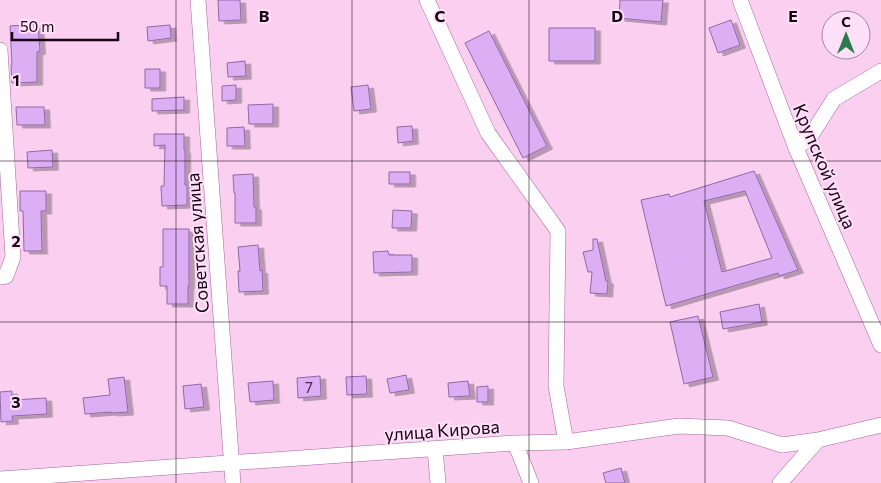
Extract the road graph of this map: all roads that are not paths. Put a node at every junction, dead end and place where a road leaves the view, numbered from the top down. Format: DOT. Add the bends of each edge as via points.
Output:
graph roads {
  1 [pos="198,0"];
  2 [pos="427,0"];
  3 [pos="740,0"];
  4 [pos="0,50"];
  5 [pos="881,71"];
  6 [pos="796,148"];
  7 [pos="0,277"];
  8 [pos="881,345"];
  9 [pos="881,425"];
  10 [pos="818,440"];
  11 [pos="566,442"];
  12 [pos="516,443"];
  13 [pos="435,449"];
  14 [pos="232,463"];
  15 [pos="0,479"];
  16 [pos="234,483"];
  17 [pos="438,483"];
  18 [pos="531,483"];
  19 [pos="780,483"];
  1 -- 14 [label="street, Советская улица"];
  2 -- 11 [label="street" via="488,133 558,231 556,386"];
  3 -- 6 [label="street, Крупской улица"];
  4 -- 7 [label="street" via="13,258 6,276"];
  5 -- 6 [label="street" via="834,99 810,137"];
  6 -- 8 [label="street, Крупской улица"];
  9 -- 10 [label="street, улица Кирова"];
  10 -- 11 [label="street, улица Кирова" via="782,445 728,428 679,426"];
  10 -- 19 [label="street"];
  11 -- 12 [label="street, улица Кирова"];
  12 -- 13 [label="street, улица Кирова"];
  12 -- 18 [label="street"];
  13 -- 14 [label="street, улица Кирова"];
  13 -- 17 [label="street"];
  14 -- 15 [label="street, улица Кирова"];
  14 -- 16 [label="street, Советская улица"];
}
